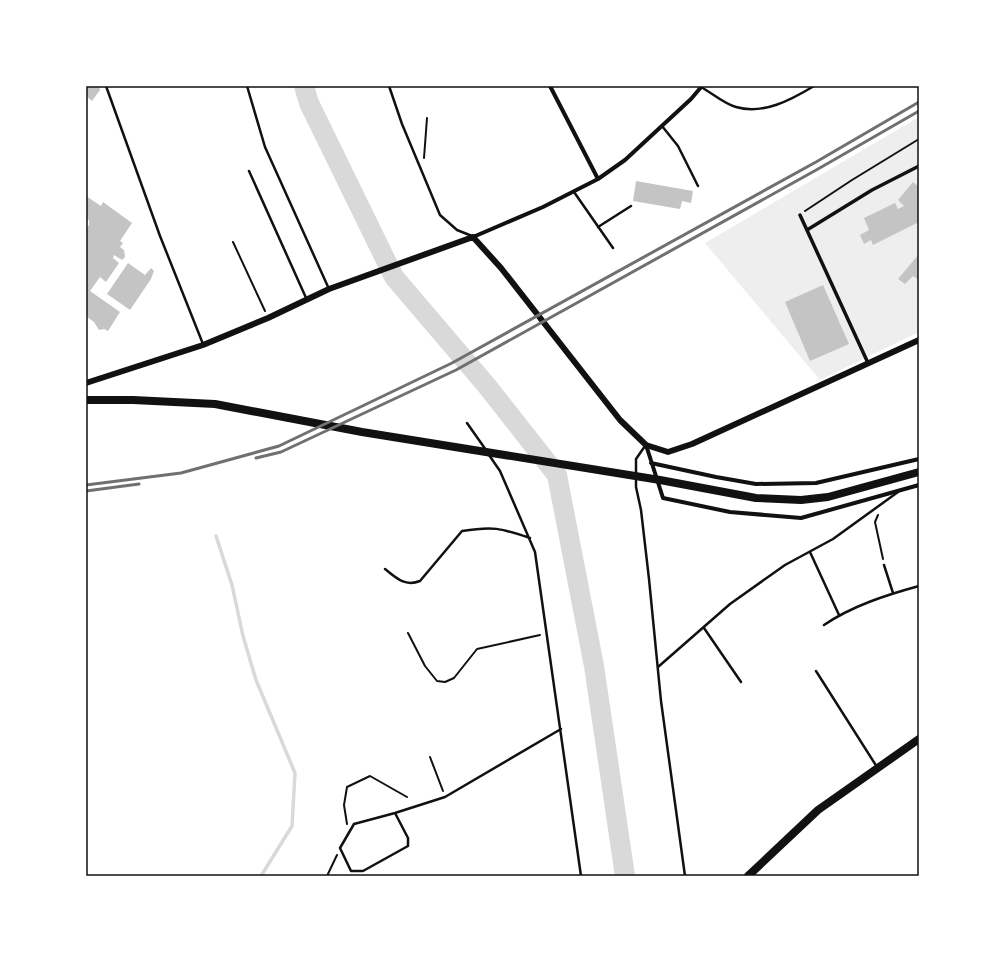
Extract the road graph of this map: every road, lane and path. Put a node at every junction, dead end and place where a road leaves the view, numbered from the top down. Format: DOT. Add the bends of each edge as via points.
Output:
graph roads {
  1 [pos="106,86"];
  2 [pos="247,86"];
  3 [pos="389,86"];
  4 [pos="550,86"];
  5 [pos="814,86"];
  6 [pos="702,87"];
  7 [pos="427,118"];
  8 [pos="662,126"];
  9 [pos="919,139"];
  10 [pos="919,166"];
  11 [pos="249,171"];
  12 [pos="423,175"];
  13 [pos="598,179"];
  14 [pos="698,186"];
  15 [pos="573,192"];
  16 [pos="631,206"];
  17 [pos="800,215"];
  18 [pos="598,227"];
  19 [pos="807,230"];
  20 [pos="474,237"];
  21 [pos="233,242"];
  22 [pos="613,248"];
  23 [pos="329,288"];
  24 [pos="307,300"];
  25 [pos="268,318"];
  26 [pos="919,340"];
  27 [pos="203,345"];
  28 [pos="868,363"];
  29 [pos="86,383"];
  30 [pos="86,400"];
  31 [pos="467,423"];
  32 [pos="646,445"];
  33 [pos="919,459"];
  34 [pos="651,463"];
  35 [pos="919,472"];
  36 [pos="919,485"];
  37 [pos="898,492"];
  38 [pos="879,512"];
  39 [pos="530,538"];
  40 [pos="810,552"];
  41 [pos="884,565"];
  42 [pos="385,569"];
  43 [pos="919,586"];
  44 [pos="893,593"];
  45 [pos="839,615"];
  46 [pos="824,625"];
  47 [pos="704,628"];
  48 [pos="408,633"];
  49 [pos="546,634"];
  50 [pos="658,667"];
  51 [pos="816,671"];
  52 [pos="741,682"];
  53 [pos="561,729"];
  54 [pos="919,739"];
  55 [pos="430,757"];
  56 [pos="877,767"];
  57 [pos="407,796"];
  58 [pos="445,797"];
  59 [pos="395,813"];
  60 [pos="348,833"];
  61 [pos="340,848"];
  62 [pos="327,876"];
  63 [pos="581,876"];
  64 [pos="685,876"];
  65 [pos="748,876"];
  1 -- 27 [label="lane" via="160,236"];
  2 -- 23 [label="lane" via="265,147"];
  3 -- 12 [label="lane"];
  4 -- 13 [label="street"];
  5 -- 6 [label="lane" via="793,99 754,111 735,107"];
  6 -- 8 [label="street"];
  7 -- 12 [label="path"];
  8 -- 13 [label="street" via="625,160"];
  8 -- 14 [label="lane" via="678,146"];
  9 -- 17 [label="path"];
  10 -- 19 [label="street" via="872,190"];
  11 -- 24 [label="lane"];
  12 -- 20 [label="lane" via="440,214 458,230"];
  13 -- 15 [label="street"];
  15 -- 18 [label="lane"];
  15 -- 20 [label="street"];
  16 -- 18 [label="lane"];
  17 -- 19 [label="street"];
  18 -- 22 [label="lane"];
  19 -- 28 [label="street"];
  20 -- 23 [label="street"];
  20 -- 32 [label="street" via="620,420"];
  21 -- 25 [label="path"];
  23 -- 24 [label="street"];
  24 -- 25 [label="street"];
  25 -- 27 [label="street"];
  26 -- 28 [label="street"];
  27 -- 29 [label="street"];
  28 -- 32 [label="street" via="692,444 668,452"];
  30 -- 35 [label="main road" via="215,404 362,432 756,498 800,500 828,497"];
  31 -- 39 [label="lane" via="500,471"];
  32 -- 34 [label="street"];
  32 -- 50 [label="lane" via="636,459 636,487 650,579"];
  33 -- 34 [label="street" via="816,483 756,484"];
  34 -- 37 [label="street" via="663,498 730,512 801,518"];
  36 -- 37 [label="street"];
  37 -- 40 [label="lane" via="833,539"];
  38 -- 41 [label="path" via="875,522"];
  39 -- 42 [label="lane" via="500,528 485,527 462,531 420,581 413,584 399,581"];
  39 -- 49 [label="lane" via="535,552"];
  40 -- 45 [label="lane"];
  40 -- 47 [label="lane" via="785,565 736,600"];
  41 -- 44 [label="lane"];
  43 -- 44 [label="lane"];
  44 -- 45 [label="lane"];
  45 -- 46 [label="lane"];
  47 -- 50 [label="lane"];
  47 -- 52 [label="lane"];
  48 -- 49 [label="path" via="436,681 445,682 454,678 477,649"];
  49 -- 53 [label="lane"];
  50 -- 64 [label="lane"];
  51 -- 56 [label="lane"];
  53 -- 58 [label="lane"];
  53 -- 63 [label="lane"];
  54 -- 56 [label="main road"];
  55 -- 58 [label="path"];
  56 -- 65 [label="main road" via="818,810"];
  57 -- 60 [label="path" via="370,776 347,787 344,805"];
  58 -- 59 [label="lane"];
  59 -- 60 [label="lane" via="354,824"];
  59 -- 61 [label="lane" via="408,838 408,846 363,871 356,872 351,871"];
  60 -- 61 [label="lane"];
  61 -- 62 [label="path"];
}
